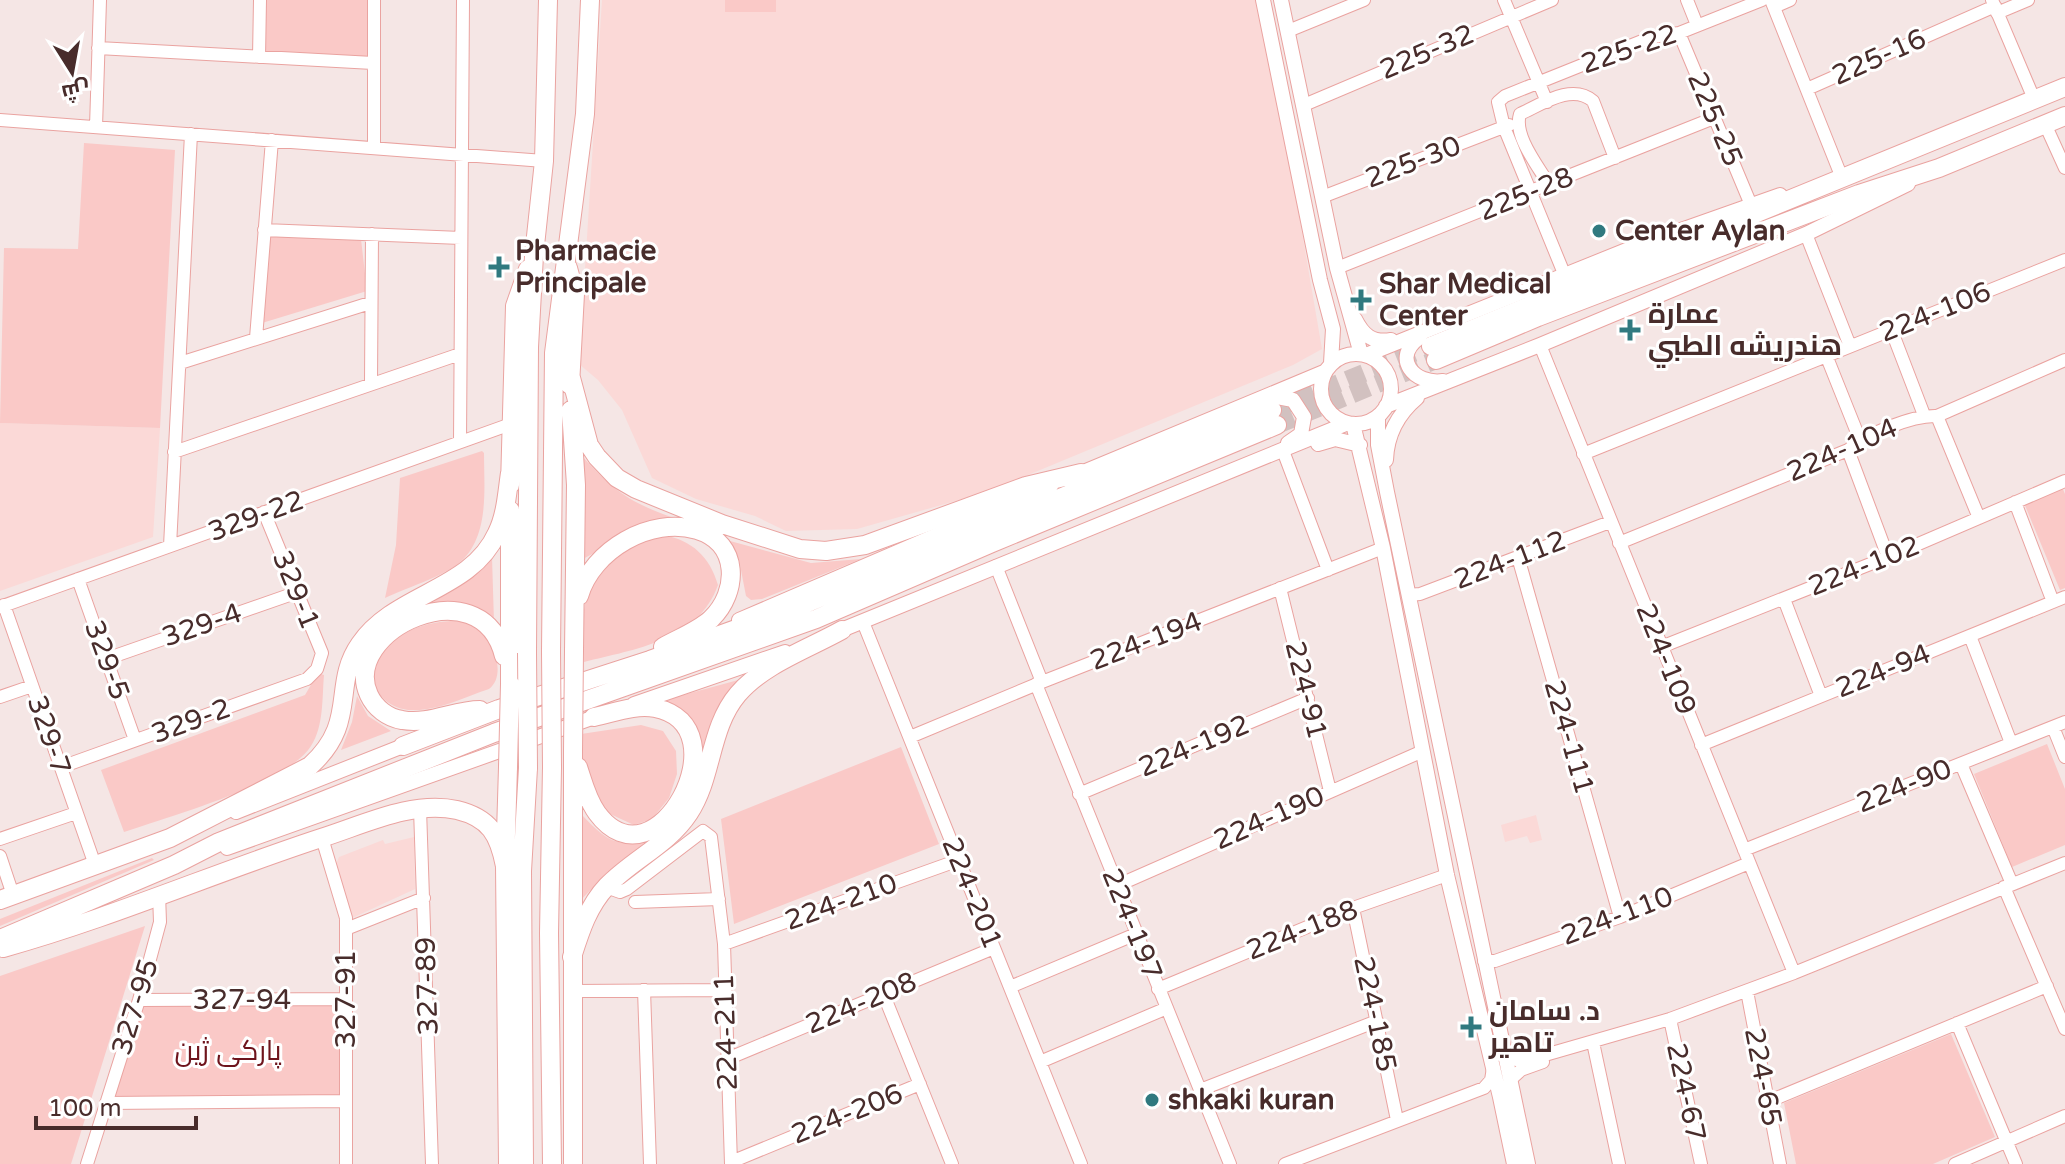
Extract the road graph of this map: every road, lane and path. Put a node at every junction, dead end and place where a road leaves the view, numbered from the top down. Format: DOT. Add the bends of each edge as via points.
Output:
graph roads {
  1 [pos="100,0"];
  2 [pos="260,0"];
  3 [pos="374,0"];
  4 [pos="463,0"];
  5 [pos="548,0"];
  6 [pos="590,0"];
  7 [pos="1263,0"];
  8 [pos="1281,0"];
  9 [pos="1364,0"];
  10 [pos="1504,0"];
  11 [pos="1552,0"];
  12 [pos="1687,0"];
  13 [pos="1790,0"];
  14 [pos="2028,0"];
  15 [pos="1769,2"];
  16 [pos="1995,6"];
  17 [pos="1510,17"];
  18 [pos="1697,25"];
  19 [pos="1288,31"];
  20 [pos="1679,33"];
  21 [pos="98,48"];
  22 [pos="259,57"];
  23 [pos="373,63"];
  24 [pos="1537,82"];
  25 [pos="2065,87"];
  26 [pos="1807,89"];
  27 [pos="2034,99"];
  28 [pos="1547,102"];
  29 [pos="1304,105"];
  30 [pos="2065,116"];
  31 [pos="1714,118"];
  32 [pos="0,120"];
  33 [pos="1518,120"];
  34 [pos="2045,124"];
  35 [pos="96,127"];
  36 [pos="1504,127"];
  37 [pos="191,134"];
  38 [pos="272,140"];
  39 [pos="374,148"];
  40 [pos="462,154"];
  41 [pos="1615,158"];
  42 [pos="544,161"];
  43 [pos="1939,168"];
  44 [pos="2065,168"];
  45 [pos="1842,178"];
  46 [pos="1549,185"];
  47 [pos="1531,193"];
  48 [pos="1322,197"];
  49 [pos="1751,205"];
  50 [pos="264,230"];
  51 [pos="372,234"];
  52 [pos="1806,234"];
  53 [pos="461,238"];
  54 [pos="534,255"];
  55 [pos="2065,260"];
  56 [pos="565,262"];
  57 [pos="1337,268"];
  58 [pos="1565,276"];
  59 [pos="1320,280"];
  60 [pos="1345,297"];
  61 [pos="370,303"];
  62 [pos="1437,327"];
  63 [pos="1891,329"];
  64 [pos="256,338"];
  65 [pos="1540,345"];
  66 [pos="1850,346"];
  67 [pos="460,354"];
  68 [pos="1364,354"];
  69 [pos="1826,355"];
  70 [pos="2065,360"];
  71 [pos="180,363"];
  72 [pos="1328,367"];
  73 [pos="570,374"];
  74 [pos="1463,377"];
  75 [pos="371,383"];
  76 [pos="1299,383"];
  77 [pos="1426,391"];
  78 [pos="1271,411"];
  79 [pos="1382,411"];
  80 [pos="1931,415"];
  81 [pos="511,424"];
  82 [pos="1351,424"];
  83 [pos="1860,440"];
  84 [pos="460,442"];
  85 [pos="1360,445"];
  86 [pos="1848,450"];
  87 [pos="174,452"];
  88 [pos="1583,454"];
  89 [pos="1278,455"];
  90 [pos="510,473"];
  91 [pos="1081,473"];
  92 [pos="2065,481"];
  93 [pos="1387,492"];
  94 [pos="2015,502"];
  95 [pos="264,512"];
  96 [pos="1979,518"];
  97 [pos="1610,522"];
  98 [pos="1619,543"];
  99 [pos="170,546"];
  100 [pos="1383,548"];
  101 [pos="1518,557"];
  102 [pos="1888,557"];
  103 [pos="996,566"];
  104 [pos="1328,570"];
  105 [pos="78,579"];
  106 [pos="1280,588"];
  107 [pos="298,592"];
  108 [pos="1408,595"];
  109 [pos="1784,599"];
  110 [pos="2059,599"];
  111 [pos="2,606"];
  112 [pos="2065,614"];
  113 [pos="574,618"];
  114 [pos="863,622"];
  115 [pos="842,630"];
  116 [pos="1970,636"];
  117 [pos="1661,647"];
  118 [pos="106,659"];
  119 [pos="650,660"];
  120 [pos="317,669"];
  121 [pos="617,671"];
  122 [pos="1039,683"];
  123 [pos="510,684"];
  124 [pos="32,686"];
  125 [pos="1821,696"];
  126 [pos="0,697"];
  127 [pos="1308,698"];
  128 [pos="499,709"];
  129 [pos="594,717"];
  130 [pos="2059,724"];
  131 [pos="910,737"];
  132 [pos="135,740"];
  133 [pos="2011,743"];
  134 [pos="1701,745"];
  135 [pos="403,746"];
  136 [pos="573,751"];
  137 [pos="1423,751"];
  138 [pos="2065,757"];
  139 [pos="1961,764"];
  140 [pos="61,767"];
  141 [pos="1330,791"];
  142 [pos="1079,794"];
  143 [pos="420,809"];
  144 [pos="76,813"];
  145 [pos="170,838"];
  146 [pos="322,838"];
  147 [pos="0,839"];
  148 [pos="1744,850"];
  149 [pos="0,856"];
  150 [pos="959,860"];
  151 [pos="1749,863"];
  152 [pos="2065,863"];
  153 [pos="95,865"];
  154 [pos="174,865"];
  155 [pos="505,866"];
  156 [pos="1447,875"];
  157 [pos="2008,885"];
  158 [pos="1116,886"];
  159 [pos="606,887"];
  160 [pos="159,894"];
  161 [pos="6,898"];
  162 [pos="424,898"];
  163 [pos="719,899"];
  164 [pos="635,902"];
  165 [pos="1353,908"];
  166 [pos="1620,917"];
  167 [pos="346,929"];
  168 [pos="1136,934"];
  169 [pos="0,939"];
  170 [pos="724,944"];
  171 [pos="994,948"];
  172 [pos="0,949"];
  173 [pos="572,957"];
  174 [pos="1484,961"];
  175 [pos="1794,973"];
  176 [pos="2047,986"];
  177 [pos="1010,987"];
  178 [pos="1158,989"];
  179 [pos="644,990"];
  180 [pos="725,990"];
  181 [pos="574,991"];
  182 [pos="1747,991"];
  183 [pos="883,993"];
  184 [pos="346,999"];
  185 [pos="139,1000"];
  186 [pos="1167,1008"];
  187 [pos="1670,1019"];
  188 [pos="1377,1021"];
  189 [pos="1957,1023"];
  190 [pos="2065,1029"];
  191 [pos="1594,1047"];
  192 [pos="1504,1055"];
  193 [pos="727,1059"];
  194 [pos="1040,1062"];
  195 [pos="1493,1068"];
  196 [pos="1510,1080"];
  197 [pos="920,1084"];
  198 [pos="1484,1088"];
  199 [pos="1200,1090"];
  200 [pos="1500,1097"];
  201 [pos="346,1101"];
  202 [pos="1767,1102"];
  203 [pos="106,1103"];
  204 [pos="2065,1116"];
  205 [pos="1397,1120"];
  206 [pos="2006,1142"];
  207 [pos="731,1163"];
  208 [pos="87,1164"];
  209 [pos="346,1164"];
  210 [pos="432,1164"];
  211 [pos="508,1164"];
  212 [pos="524,1164"];
  213 [pos="552,1164"];
  214 [pos="573,1164"];
  215 [pos="650,1164"];
  216 [pos="952,1164"];
  217 [pos="1081,1164"];
  218 [pos="1230,1164"];
  219 [pos="1285,1164"];
  220 [pos="1514,1164"];
  221 [pos="1528,1164"];
  222 [pos="1619,1164"];
  223 [pos="1701,1164"];
  224 [pos="1780,1164"];
  225 [pos="1955,1164"];
  226 [pos="2016,1164"];
  1 -- 21 [label="street"];
  2 -- 22 [label="street"];
  3 -- 23 [label="street"];
  4 -- 40 [label="street"];
  5 -- 42 [label="highway"];
  6 -- 56 [label="highway" via="585,114"];
  7 -- 59 [label="main road"];
  8 -- 19 [label="main road"];
  9 -- 19 [label="street"];
  10 -- 17 [label="street"];
  11 -- 17 [label="street, 225-32"];
  12 -- 18 [label="street"];
  13 -- 15 [label="street, 225-22"];
  14 -- 16 [label="street, 225-16"];
  15 -- 18 [label="street, 225-22"];
  15 -- 26 [label="street"];
  16 -- 26 [label="street, 225-16"];
  16 -- 27 [label="street"];
  17 -- 24 [label="street"];
  17 -- 29 [label="street, 225-32"];
  18 -- 20 [label="street, 225-22"];
  19 -- 29 [label="main road"];
  20 -- 24 [label="street, 225-22" via="1652,37"];
  20 -- 31 [label="street, 225-25"];
  21 -- 22 [label="street"];
  21 -- 35 [label="street"];
  22 -- 23 [label="street"];
  23 -- 39 [label="street"];
  24 -- 28 [label="street"];
  24 -- 36 [label="street, 225-22" via="1498,102"];
  25 -- 27 [label="highway"];
  26 -- 45 [label="street"];
  27 -- 45 [label="highway"];
  28 -- 33 [label="street, 225-30" via="1520,114"];
  28 -- 41 [label="street" via="1575,93 1587,95"];
  29 -- 48 [label="main road"];
  30 -- 34 [label="highway"];
  31 -- 41 [label="street, 225-28"];
  31 -- 49 [label="street, 225-25"];
  32 -- 35 [label="street"];
  33 -- 36 [label="street, 225-30"];
  33 -- 46 [label="street"];
  34 -- 43 [label="highway"];
  34 -- 44 [label="street"];
  35 -- 37 [label="street"];
  36 -- 47 [label="street"];
  36 -- 48 [label="street, 225-30"];
  37 -- 38 [label="street"];
  37 -- 71 [label="street"];
  38 -- 39 [label="street"];
  38 -- 50 [label="street"];
  39 -- 40 [label="street"];
  40 -- 42 [label="street"];
  40 -- 53 [label="street"];
  41 -- 46 [label="street, 225-28"];
  42 -- 54 [label="highway"];
  43 -- 45 [label="highway" via="1434,353"];
  43 -- 52 [label="main road"];
  45 -- 49 [label="main road"];
  46 -- 47 [label="street, 225-28"];
  47 -- 57 [label="street, 225-28"];
  47 -- 58 [label="street"];
  48 -- 57 [label="main road"];
  49 -- 58 [label="main road"];
  50 -- 51 [label="street"];
  50 -- 64 [label="street"];
  51 -- 53 [label="street"];
  51 -- 61 [label="street"];
  52 -- 65 [label="main road"];
  52 -- 66 [label="street"];
  53 -- 67 [label="street"];
  54 -- 81 [label="highway" via="515,306"];
  54 -- 212 [label="highway, bridge" via="522,871"];
  55 -- 63 [label="street, 224-106"];
  56 -- 73 [label="highway" via="575,294"];
  56 -- 213 [label="highway, bridge" via="554,353"];
  57 -- 60 [label="main road"];
  58 -- 62 [label="main road"];
  59 -- 72 [label="main road" via="1333,329"];
  59 -- 76 [label="main road" via="1323,353 1317,367"];
  60 -- 62 [label="main road" via="1363,333 1373,340"];
  60 -- 68 [label="main road"];
  61 -- 64 [label="street"];
  61 -- 75 [label="street"];
  62 -- 68 [label="main road"];
  62 -- 74 [label="main road" via="1412,343 1407,354 1410,370 1432,382"];
  63 -- 66 [label="street, 224-106"];
  63 -- 80 [label="street"];
  64 -- 71 [label="street"];
  65 -- 74 [label="main road"];
  65 -- 88 [label="street, 224-109"];
  66 -- 69 [label="street, 224-106"];
  67 -- 75 [label="street"];
  67 -- 84 [label="street"];
  68 -- 72 [label="main road" via="1346,355"];
  68 -- 79 [label="main road" via="1388,374 1391,387"];
  69 -- 83 [label="street"];
  69 -- 88 [label="street, 224-106"];
  70 -- 80 [label="street, 224-104"];
  71 -- 87 [label="street"];
  72 -- 76 [label="main road"];
  72 -- 82 [label="main road" via="1320,383 1322,401 1332,415"];
  73 -- 91 [label="highway" via="589,445 617,478 722,524 800,549 865,545 1026,486"];
  73 -- 113 [label="highway" via="576,485"];
  74 -- 77 [label="main road"];
  75 -- 87 [label="street"];
  76 -- 78 [label="main road"];
  77 -- 79 [label="main road"];
  77 -- 93 [label="main road" via="1402,413 1390,435"];
  78 -- 89 [label="main road" via="1289,398 1304,417 1298,437"];
  78 -- 91 [label="main road"];
  78 -- 119 [label="highway" via="800,606"];
  78 -- 154 [label="highway" via="992,543 816,619 494,733 219,842"];
  79 -- 82 [label="main road" via="1364,423"];
  79 -- 93 [label="main road" via="1378,445"];
  80 -- 83 [label="street, 224-104"];
  80 -- 96 [label="street"];
  81 -- 84 [label="street, 329-22"];
  81 -- 90 [label="highway"];
  82 -- 85 [label="main road"];
  82 -- 89 [label="main road"];
  83 -- 86 [label="street, 224-104"];
  84 -- 95 [label="street, 329-22"];
  85 -- 89 [label="main road" via="1335,439"];
  85 -- 100 [label="main road"];
  86 -- 98 [label="street, 224-104"];
  86 -- 102 [label="street"];
  87 -- 99 [label="street"];
  88 -- 97 [label="street, 224-109"];
  89 -- 103 [label="main road"];
  89 -- 104 [label="street"];
  90 -- 123 [label="highway"];
  90 -- 145 [label="highway" via="501,525 483,555 453,580 394,612 361,642 350,664 338,729 319,758 300,773"];
  91 -- 119 [label="main road"];
  92 -- 94 [label="street, 224-102"];
  93 -- 108 [label="main road"];
  94 -- 96 [label="street, 224-102"];
  94 -- 110 [label="street"];
  95 -- 99 [label="street, 329-22"];
  95 -- 107 [label="street, 329-1"];
  96 -- 102 [label="street, 224-102"];
  97 -- 98 [label="street, 224-109"];
  97 -- 101 [label="street, 224-112"];
  98 -- 117 [label="street, 224-109"];
  99 -- 105 [label="street, 329-22"];
  100 -- 104 [label="street, 224-194"];
  100 -- 137 [label="main road"];
  101 -- 108 [label="street, 224-112"];
  101 -- 166 [label="street, 224-111"];
  102 -- 109 [label="street, 224-102"];
  103 -- 114 [label="main road"];
  103 -- 122 [label="street, 224-197"];
  104 -- 106 [label="street, 224-194"];
  105 -- 111 [label="street, 329-22"];
  105 -- 118 [label="street, 329-5"];
  106 -- 122 [label="street, 224-194"];
  106 -- 127 [label="street, 224-91"];
  107 -- 118 [label="street, 329-4"];
  107 -- 120 [label="street, 329-1" via="322,653"];
  108 -- 174 [label="main road"];
  109 -- 117 [label="street, 224-102"];
  109 -- 125 [label="street"];
  110 -- 112 [label="street"];
  110 -- 116 [label="street, 224-94"];
  111 -- 124 [label="street, 329-7"];
  113 -- 121 [label="highway" via="589,573 618,545 648,532 678,528 699,531 721,546 732,579 716,614"];
  113 -- 136 [label="highway, bridge"];
  114 -- 115 [label="main road"];
  114 -- 131 [label="street, 224-201"];
  115 -- 129 [label="main road"];
  115 -- 159 [label="highway" via="762,674 737,695 722,719 703,786 687,816 658,847"];
  116 -- 125 [label="street, 224-94"];
  116 -- 133 [label="street"];
  117 -- 134 [label="street, 224-109"];
  118 -- 132 [label="street, 329-5"];
  119 -- 121 [label="highway"];
  120 -- 132 [label="street, 329-2" via="307,679"];
  121 -- 128 [label="highway"];
  122 -- 131 [label="street, 224-194"];
  122 -- 142 [label="street, 224-197"];
  123 -- 128 [label="highway" via="497,635 467,612 442,611 405,623 380,641 367,660 364,677 370,698 396,719"];
  123 -- 155 [label="highway, bridge"];
  124 -- 126 [label="street"];
  124 -- 140 [label="street, 329-7"];
  125 -- 134 [label="street, 224-94"];
  127 -- 141 [label="street, 224-91"];
  127 -- 142 [label="street, 224-192"];
  128 -- 135 [label="highway"];
  129 -- 136 [label="highway" via="651,707 680,720 692,741 693,757 676,808 649,830 617,829 595,810"];
  129 -- 154 [label="main road"];
  130 -- 133 [label="street, 224-90"];
  130 -- 138 [label="street"];
  131 -- 150 [label="street, 224-201"];
  132 -- 140 [label="street, 329-2"];
  133 -- 139 [label="street, 224-90"];
  134 -- 148 [label="street, 224-109"];
  135 -- 145 [label="main road"];
  136 -- 173 [label="highway"];
  137 -- 141 [label="street, 224-190"];
  137 -- 156 [label="main road"];
  139 -- 148 [label="street, 224-90"];
  139 -- 157 [label="street"];
  140 -- 144 [label="street, 329-7"];
  141 -- 158 [label="street, 224-190"];
  142 -- 158 [label="street, 224-197"];
  143 -- 146 [label="highway"];
  143 -- 155 [label="highway" via="454,809 483,821 500,839"];
  143 -- 162 [label="street, 327-89"];
  144 -- 147 [label="street"];
  144 -- 153 [label="street, 329-7"];
  145 -- 153 [label="highway"];
  146 -- 160 [label="highway"];
  146 -- 167 [label="street, 327-91"];
  148 -- 151 [label="street, 224-109"];
  149 -- 161 [label="street"];
  150 -- 170 [label="street, 224-210"];
  150 -- 171 [label="street, 224-201"];
  151 -- 166 [label="street, 224-110"];
  151 -- 175 [label="street, 224-109"];
  152 -- 157 [label="street"];
  153 -- 161 [label="highway"];
  154 -- 169 [label="highway"];
  155 -- 211 [label="highway"];
  156 -- 165 [label="street, 224-188"];
  156 -- 195 [label="main road"];
  157 -- 175 [label="street"];
  157 -- 176 [label="street"];
  158 -- 168 [label="street, 224-197"];
  159 -- 163 [label="street, 224-211" via="627,889 703,831 711,837"];
  159 -- 173 [label="highway" via="586,918"];
  160 -- 172 [label="highway"];
  160 -- 185 [label="street, 327-95" via="161,917"];
  162 -- 167 [label="street"];
  162 -- 210 [label="street, 327-89"];
  163 -- 164 [label="street"];
  163 -- 170 [label="street, 224-211"];
  165 -- 178 [label="street, 224-188"];
  165 -- 188 [label="street, 224-185"];
  166 -- 174 [label="street, 224-110"];
  167 -- 184 [label="street, 327-91"];
  168 -- 177 [label="street"];
  168 -- 178 [label="street, 224-197"];
  170 -- 180 [label="street, 224-211"];
  171 -- 177 [label="street, 224-201"];
  171 -- 183 [label="street, 224-208"];
  173 -- 181 [label="highway"];
  174 -- 192 [label="main road"];
  175 -- 182 [label="street"];
  176 -- 189 [label="street"];
  176 -- 190 [label="street"];
  177 -- 194 [label="street, 224-201"];
  178 -- 186 [label="street, 224-197"];
  179 -- 180 [label="street"];
  179 -- 181 [label="street"];
  179 -- 215 [label="street"];
  180 -- 193 [label="street, 224-211"];
  181 -- 214 [label="highway"];
  182 -- 187 [label="street"];
  182 -- 202 [label="street, 224-65"];
  183 -- 193 [label="street, 224-208"];
  183 -- 197 [label="street"];
  184 -- 185 [label="street, 327-94"];
  184 -- 201 [label="street, 327-91"];
  185 -- 203 [label="street, 327-95"];
  186 -- 194 [label="street"];
  186 -- 199 [label="street, 224-197"];
  187 -- 191 [label="street"];
  187 -- 192 [label="street" via="1538,1057 1516,1060"];
  187 -- 223 [label="street, 224-67"];
  188 -- 199 [label="street"];
  188 -- 205 [label="street, 224-185"];
  189 -- 202 [label="street"];
  189 -- 206 [label="street"];
  191 -- 196 [label="street" via="1521,1070"];
  191 -- 222 [label="street"];
  192 -- 196 [label="main road"];
  193 -- 207 [label="street, 224-211"];
  194 -- 217 [label="street, 224-201"];
  195 -- 198 [label="street"];
  195 -- 200 [label="main road"];
  196 -- 221 [label="main road"];
  197 -- 207 [label="street, 224-206"];
  197 -- 216 [label="street"];
  198 -- 200 [label="street" via="1494,1089"];
  198 -- 205 [label="street"];
  199 -- 218 [label="street, 224-197"];
  200 -- 220 [label="main road"];
  201 -- 203 [label="street"];
  201 -- 209 [label="street, 327-91"];
  202 -- 224 [label="street, 224-65"];
  203 -- 208 [label="street, 327-95"];
  204 -- 206 [label="street"];
  205 -- 219 [label="street"];
  206 -- 225 [label="street"];
  206 -- 226 [label="street"];
}
